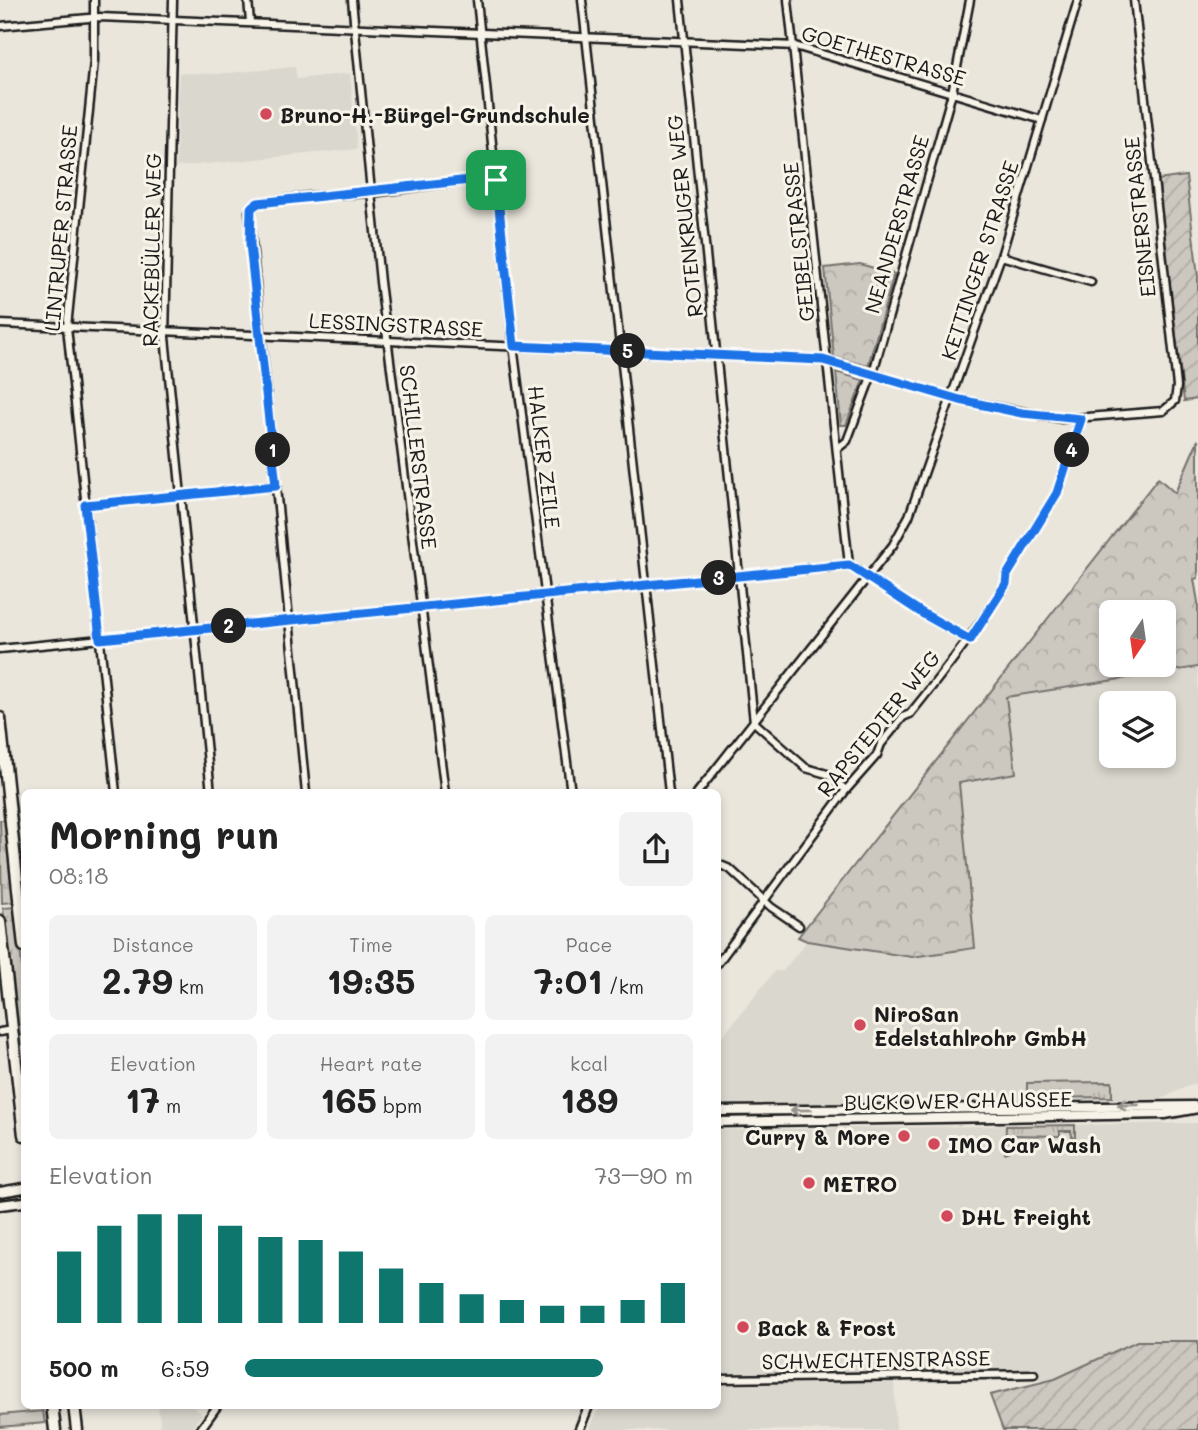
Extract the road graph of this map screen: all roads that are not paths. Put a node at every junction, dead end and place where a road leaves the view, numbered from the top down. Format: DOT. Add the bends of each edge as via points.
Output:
graph roads {
  1 [pos="94,0"];
  2 [pos="173,0"];
  3 [pos="248,0"];
  4 [pos="352,0"];
  5 [pos="477,0"];
  6 [pos="582,0"];
  7 [pos="680,0"];
  8 [pos="788,0"];
  9 [pos="970,0"];
  10 [pos="1078,0"];
  11 [pos="1133,0"];
  12 [pos="96,17"];
  13 [pos="174,19"];
  14 [pos="250,22"];
  15 [pos="0,26"];
  16 [pos="355,27"];
  17 [pos="481,32"];
  18 [pos="586,37"];
  19 [pos="684,41"];
  20 [pos="795,46"];
  21 [pos="952,93"];
  22 [pos="1042,120"];
  23 [pos="496,180"];
  24 [pos="372,193"];
  25 [pos="1000,256"];
  26 [pos="1091,282"];
  27 [pos="0,324"];
  28 [pos="67,327"];
  29 [pos="165,332"];
  30 [pos="262,335"];
  31 [pos="387,341"];
  32 [pos="514,346"];
  33 [pos="618,350"];
  34 [pos="716,355"];
  35 [pos="828,362"];
  36 [pos="872,375"];
  37 [pos="953,398"];
  38 [pos="1150,413"];
  39 [pos="1081,419"];
  40 [pos="837,449"];
  41 [pos="276,486"];
  42 [pos="181,496"];
  43 [pos="85,505"];
  44 [pos="849,565"];
  45 [pos="739,576"];
  46 [pos="869,576"];
  47 [pos="644,585"];
  48 [pos="546,595"];
  49 [pos="422,607"];
  50 [pos="290,620"];
  51 [pos="195,630"];
  52 [pos="100,639"];
  53 [pos="970,640"];
  54 [pos="0,649"];
  55 [pos="0,718"];
  56 [pos="754,722"];
  57 [pos="116,789"];
  58 [pos="211,789"];
  59 [pos="306,789"];
  60 [pos="445,789"];
  61 [pos="570,789"];
  62 [pos="669,789"];
  63 [pos="700,789"];
  64 [pos="846,790"];
  65 [pos="721,864"];
  66 [pos="21,888"];
  67 [pos="767,900"];
  68 [pos="0,920"];
  69 [pos="799,926"];
  70 [pos="721,959"];
  71 [pos="12,1030"];
  72 [pos="0,1032"];
  73 [pos="1198,1107"];
  74 [pos="21,1109"];
  75 [pos="721,1111"];
  76 [pos="721,1122"];
  77 [pos="21,1188"];
  78 [pos="0,1192"];
  79 [pos="21,1202"];
  80 [pos="0,1205"];
  81 [pos="1034,1374"];
  82 [pos="721,1379"];
  83 [pos="52,1409"];
  84 [pos="74,1409"];
  85 [pos="215,1409"];
  86 [pos="587,1409"];
  87 [pos="55,1430"];
  88 [pos="77,1430"];
  89 [pos="200,1430"];
  90 [pos="579,1430"];
  1 -- 12 [label="street, LINTRUPER STRASSE"];
  2 -- 13 [label="street, RACKEBÜLLER WEG"];
  3 -- 14 [label="street"];
  4 -- 16 [label="street, SCHILLERSTRASSE"];
  5 -- 17 [label="street, HALKER ZEILE"];
  6 -- 18 [label="street"];
  7 -- 19 [label="street, ROTENKRUGER WEG"];
  8 -- 20 [label="street, GEIBELSTRASSE"];
  9 -- 21 [label="street, NEANDERSTRASSE"];
  10 -- 22 [label="street, KETTINGER STRASSE"];
  11 -- 38 [label="street, EISNERSTRASSE" via="1177,395 1167,410"];
  12 -- 13 [label="street, GOETHESTRASSE"];
  12 -- 15 [label="street, GOETHESTRASSE"];
  12 -- 28 [label="street, LINTRUPER STRASSE"];
  13 -- 14 [label="street, GOETHESTRASSE"];
  13 -- 29 [label="street, RACKEBÜLLER WEG"];
  14 -- 16 [label="street, GOETHESTRASSE"];
  16 -- 17 [label="street, GOETHESTRASSE"];
  16 -- 24 [label="street, SCHILLERSTRASSE"];
  17 -- 18 [label="street, GOETHESTRASSE"];
  17 -- 23 [label="street, HALKER ZEILE"];
  18 -- 19 [label="street, GOETHESTRASSE"];
  18 -- 33 [label="street"];
  19 -- 20 [label="street, GOETHESTRASSE"];
  19 -- 34 [label="street, ROTENKRUGER WEG"];
  20 -- 21 [label="street, GOETHESTRASSE"];
  20 -- 35 [label="street, GEIBELSTRASSE"];
  21 -- 22 [label="street, GOETHESTRASSE"];
  21 -- 36 [label="street, NEANDERSTRASSE"];
  22 -- 25 [label="street, KETTINGER STRASSE"];
  23 -- 24 [label="street"];
  23 -- 32 [label="street, HALKER ZEILE"];
  24 -- 30 [label="street" via="309,196 251,208 250,244"];
  24 -- 31 [label="street, SCHILLERSTRASSE"];
  25 -- 26 [label="street"];
  25 -- 37 [label="street, KETTINGER STRASSE"];
  27 -- 28 [label="street, LESSINGSTRASSE"];
  28 -- 29 [label="street, LESSINGSTRASSE"];
  28 -- 43 [label="street, LINTRUPER STRASSE"];
  29 -- 30 [label="street, LESSINGSTRASSE"];
  29 -- 42 [label="street, RACKEBÜLLER WEG"];
  30 -- 31 [label="street, LESSINGSTRASSE"];
  30 -- 41 [label="street"];
  31 -- 32 [label="street, LESSINGSTRASSE"];
  31 -- 49 [label="street, SCHILLERSTRASSE"];
  32 -- 33 [label="street, LESSINGSTRASSE"];
  32 -- 48 [label="street, HALKER ZEILE"];
  33 -- 34 [label="street, LESSINGSTRASSE"];
  33 -- 47 [label="street"];
  34 -- 35 [label="street, LESSINGSTRASSE"];
  34 -- 45 [label="street, ROTENKRUGER WEG"];
  35 -- 36 [label="street, LESSINGSTRASSE"];
  35 -- 40 [label="street, GEIBELSTRASSE"];
  36 -- 37 [label="street, LESSINGSTRASSE"];
  36 -- 40 [label="street, NEANDERSTRASSE" via="847,441"];
  37 -- 39 [label="street, LESSINGSTRASSE" via="1022,413"];
  37 -- 46 [label="street, KETTINGER STRASSE" via="909,516"];
  38 -- 39 [label="street, LESSINGSTRASSE"];
  39 -- 53 [label="street, RAPSTEDTER WEG" via="1057,493"];
  40 -- 44 [label="street, GEIBELSTRASSE"];
  41 -- 42 [label="street"];
  41 -- 50 [label="street"];
  42 -- 43 [label="street"];
  42 -- 51 [label="street, RACKEBÜLLER WEG"];
  43 -- 52 [label="street, LINTRUPER STRASSE"];
  44 -- 45 [label="street"];
  44 -- 46 [label="street"];
  45 -- 47 [label="street"];
  45 -- 56 [label="street, ROTENKRUGER WEG"];
  46 -- 53 [label="street"];
  46 -- 56 [label="street, KETTINGER STRASSE"];
  47 -- 48 [label="street"];
  47 -- 62 [label="street"];
  48 -- 49 [label="street"];
  48 -- 61 [label="street, HALKER ZEILE"];
  49 -- 50 [label="street"];
  49 -- 60 [label="street, SCHILLERSTRASSE"];
  50 -- 51 [label="street"];
  50 -- 59 [label="street"];
  51 -- 52 [label="street"];
  51 -- 58 [label="street, RACKEBÜLLER WEG"];
  52 -- 54 [label="street"];
  52 -- 57 [label="street, LINTRUPER STRASSE"];
  53 -- 64 [label="street, RAPSTEDTER WEG"];
  55 -- 66 [label="main road"];
  56 -- 63 [label="street, KETTINGER STRASSE"];
  56 -- 64 [label="street" via="806,768 827,774"];
  64 -- 67 [label="street, RAPSTEDTER WEG"];
  65 -- 67 [label="street"];
  67 -- 69 [label="street"];
  67 -- 70 [label="street, RAPSTEDTER WEG"];
  68 -- 71 [label="main road"];
  71 -- 72 [label="street"];
  71 -- 74 [label="main road"];
  73 -- 75 [label="main road, BUCKOWER CHAUSSEE, one-way"];
  73 -- 76 [label="main road, BUCKOWER CHAUSSEE" via="1165,1114"];
  77 -- 78 [label="main road"];
  79 -- 80 [label="main road"];
  81 -- 82 [label="street, SCHWECHTENSTRASSE"];
  83 -- 87 [label="main road"];
  84 -- 88 [label="main road"];
  85 -- 89 [label="street"];
  86 -- 90 [label="street"];
}
